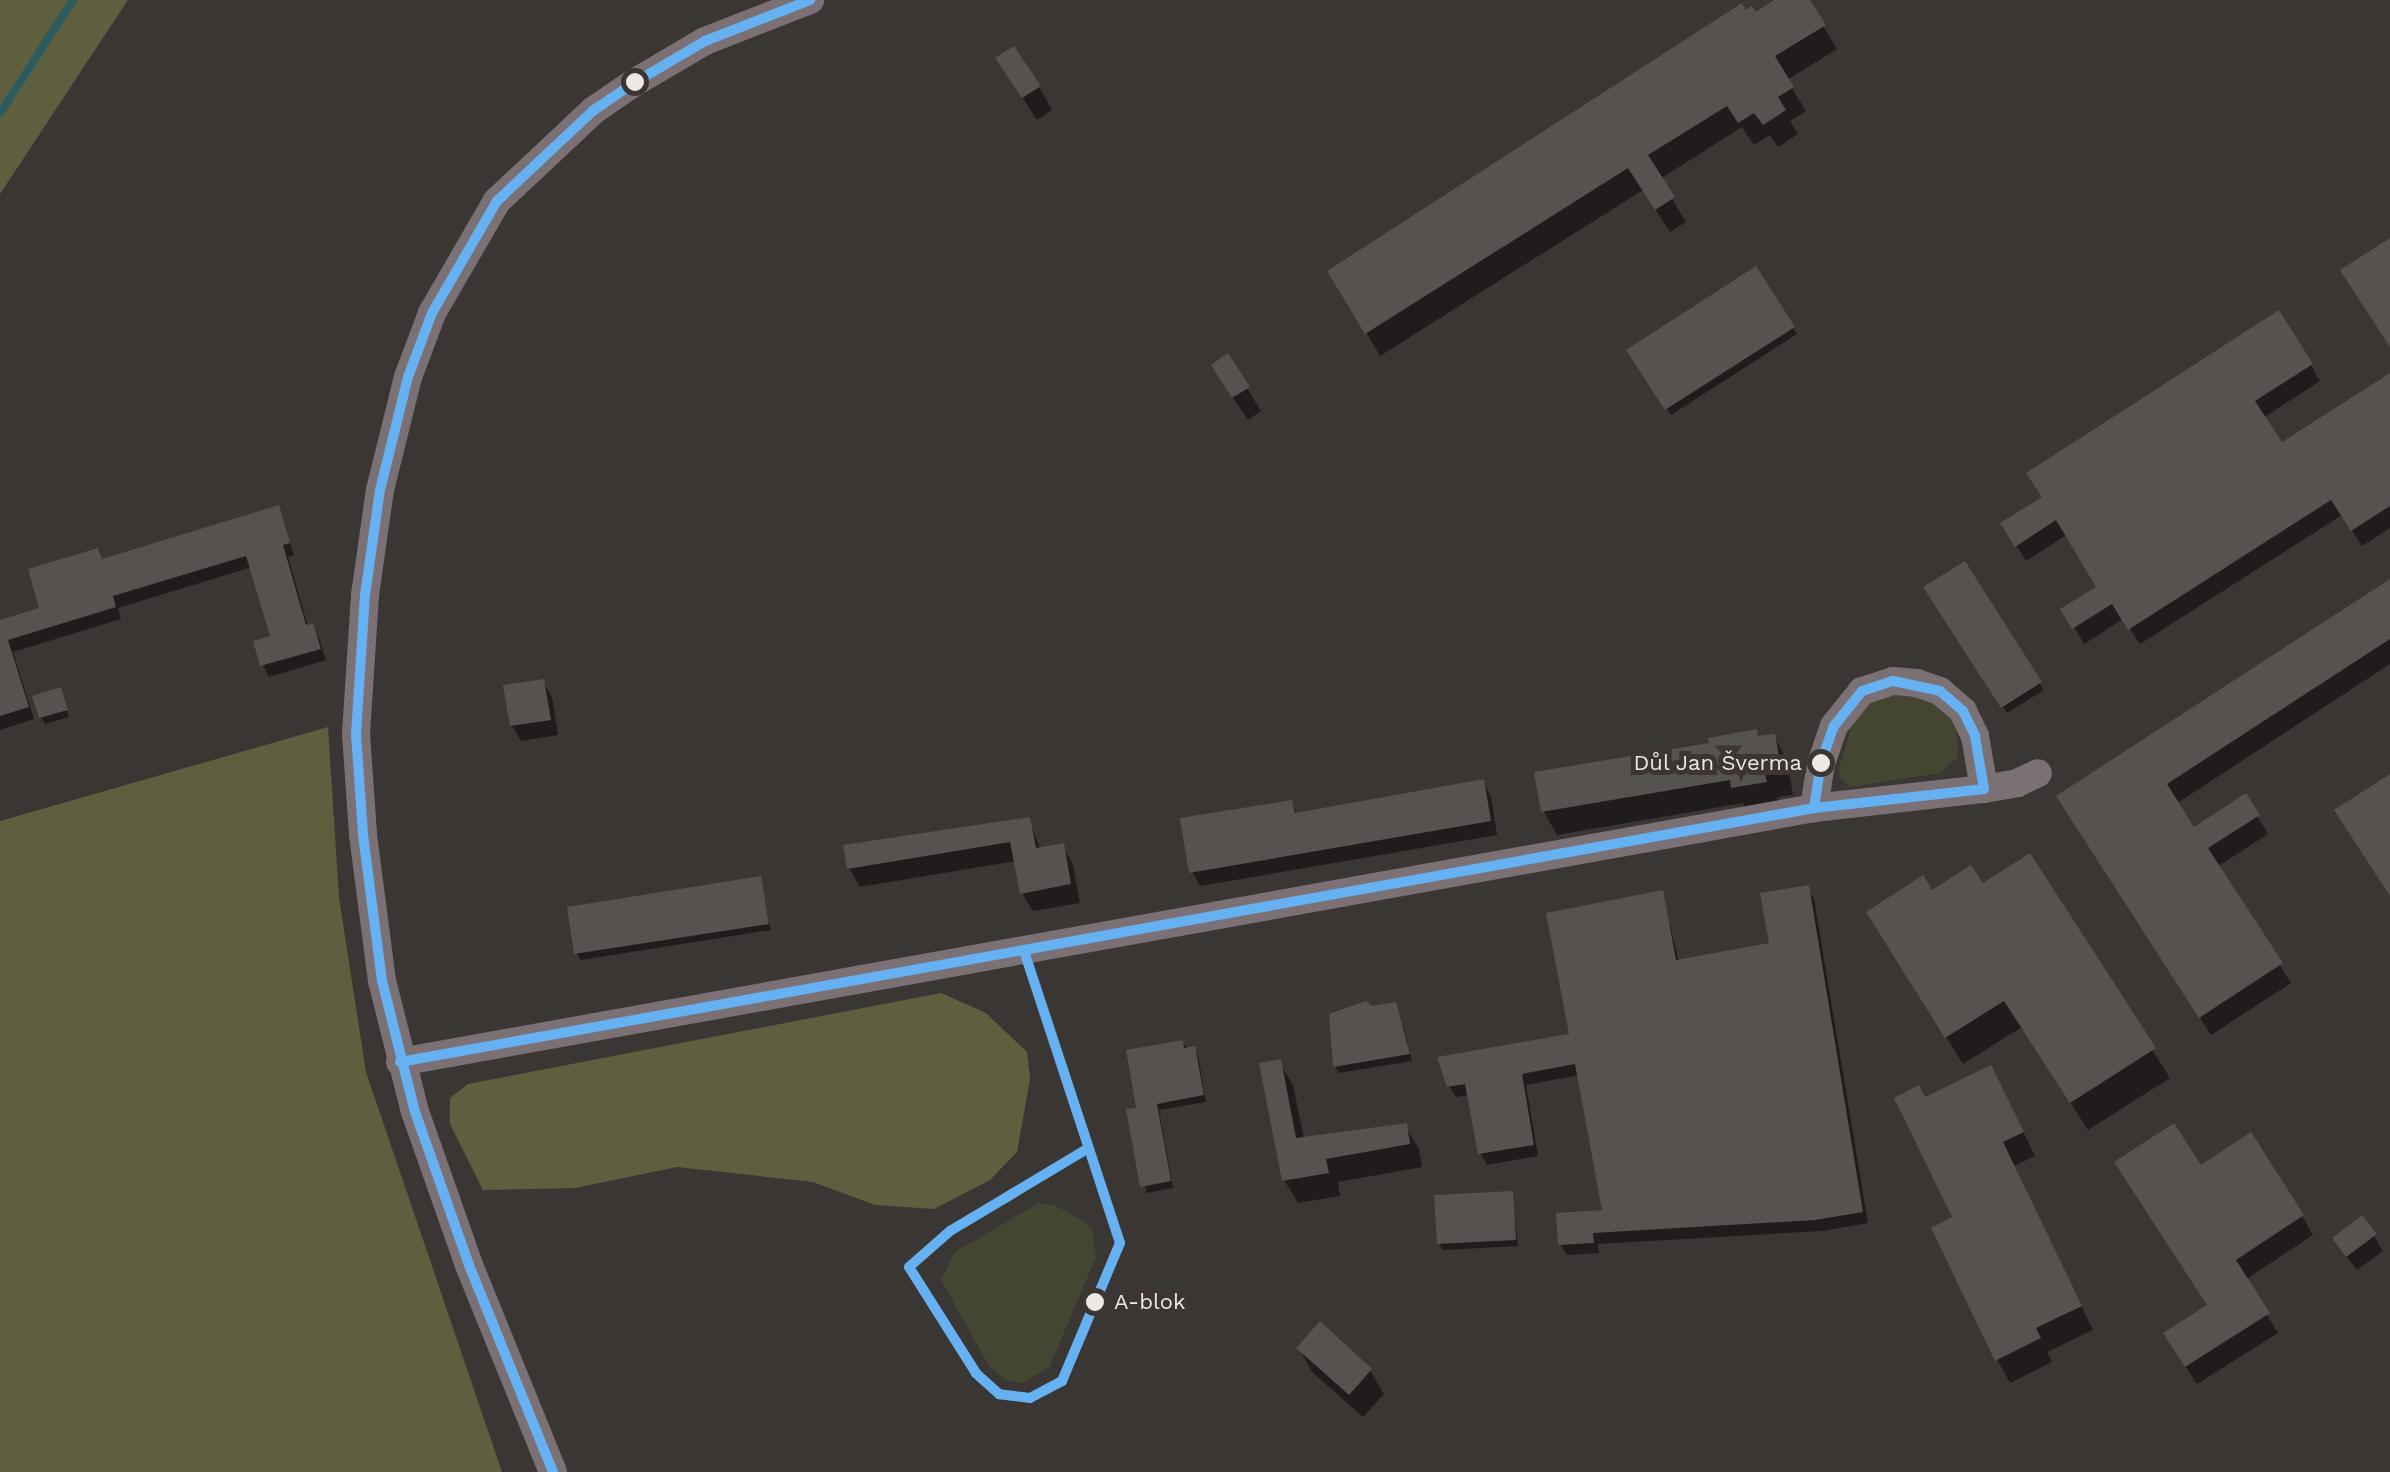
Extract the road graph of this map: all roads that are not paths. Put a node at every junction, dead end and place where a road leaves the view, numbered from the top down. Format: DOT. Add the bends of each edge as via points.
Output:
graph roads {
  1 [pos="810,0"];
  2 [pos="2038,773"];
  3 [pos="1984,789"];
  4 [pos="1814,808"];
  5 [pos="400,1062"];
  6 [pos="553,1472"];
  1 -- 5 [label="street" via="706,40 568,133 497,201 432,314 394,424 372,538 358,668 362,834"];
  2 -- 3 [label="street"];
  3 -- 4 [label="street"];
  3 -- 4 [label="street" via="1964,711 1940,691 1893,681 1862,691 1842,711"];
  4 -- 5 [label="street"];
  5 -- 6 [label="street" via="469,1266"];
}
